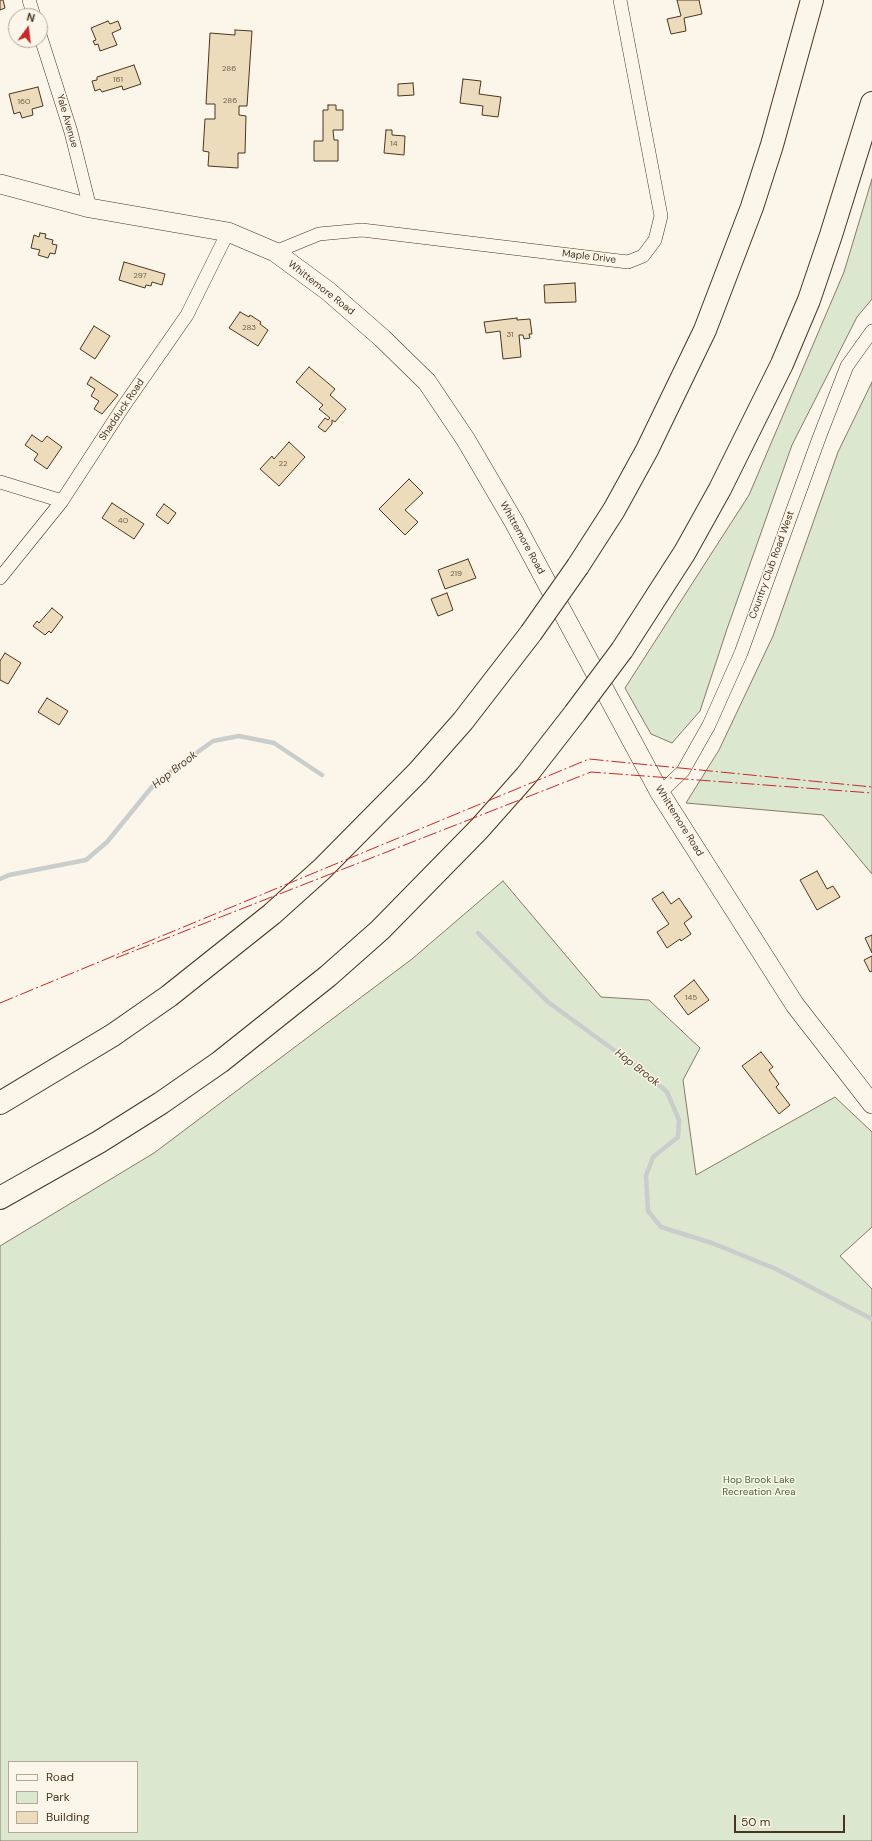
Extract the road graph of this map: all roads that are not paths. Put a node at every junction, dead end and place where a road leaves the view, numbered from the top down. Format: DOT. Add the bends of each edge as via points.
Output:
graph roads {
  1 [pos="620,0"];
  2 [pos="812,0"];
  3 [pos="44,48"];
  4 [pos="872,103"];
  5 [pos="0,184"];
  6 [pos="90,208"];
  7 [pos="228,232"];
  8 [pos="275,252"];
  9 [pos="872,331"];
  10 [pos="0,482"];
  11 [pos="62,501"];
  12 [pos="0,578"];
  13 [pos="660,793"];
  14 [pos="0,1103"];
  15 [pos="872,1104"];
  16 [pos="0,1198"];
  1 -- 8 [label="street, Maple Drive" via="660,216 655,240 643,256 628,262 362,230 319,234"];
  2 -- 14 [label="highway, bridge" via="752,207 710,317 647,450 614,510 531,633 467,716 418,772 333,858 272,914 157,1005 57,1071"];
  3 -- 6 [label="street, Yale Avenue"];
  4 -- 16 [label="highway, bridge" via="832,235 782,364 720,489 685,552 622,650 576,714 479,829 380,930 328,976 220,1062 162,1103 100,1142"];
  5 -- 6 [label="main road, Whittemore Road"];
  6 -- 7 [label="main road, Whittemore Road"];
  7 -- 8 [label="main road, Whittemore Road"];
  7 -- 11 [label="street, Shadduck Road" via="187,315"];
  8 -- 13 [label="main road, Whittemore Road" via="328,291 428,382 466,440 514,522"];
  9 -- 13 [label="street, Country Club Road West" via="847,366 741,653 709,725 683,771"];
  10 -- 11 [label="street"];
  11 -- 12 [label="street, Shadduck Road"];
  13 -- 15 [label="main road, Whittemore Road" via="796,1005"];
}
